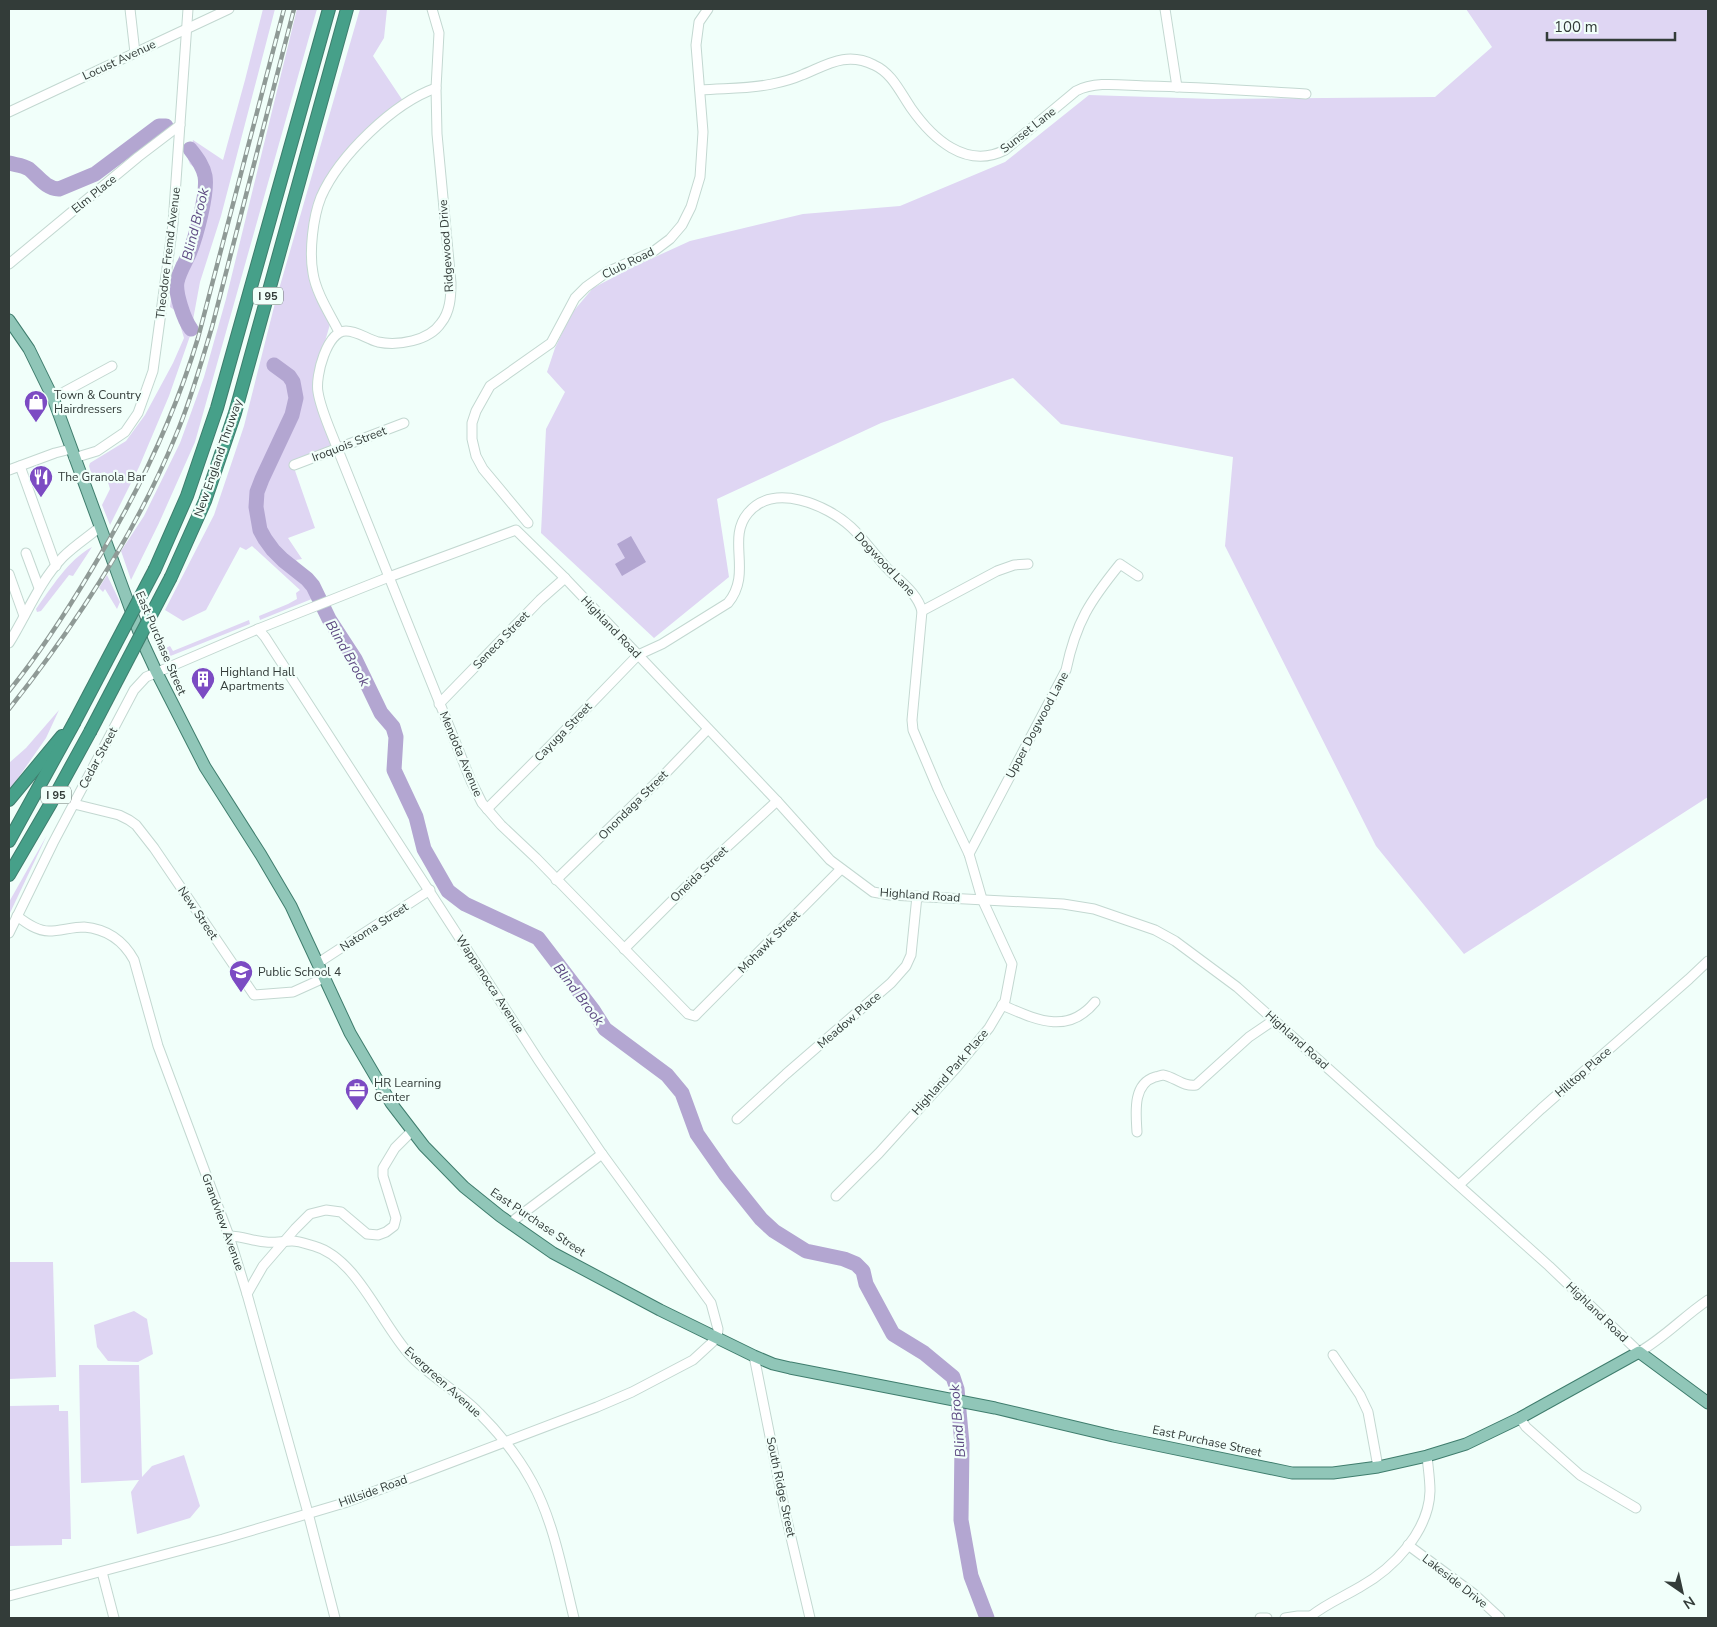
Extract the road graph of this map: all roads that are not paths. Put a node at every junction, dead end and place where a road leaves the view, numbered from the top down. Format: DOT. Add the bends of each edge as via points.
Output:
graph roads {
  1 [pos="130,9"];
  2 [pos="188,9"];
  3 [pos="228,9"];
  4 [pos="328,9"];
  5 [pos="347,9"];
  6 [pos="432,9"];
  7 [pos="708,9"];
  8 [pos="1165,9"];
  9 [pos="188,28"];
  10 [pos="135,53"];
  11 [pos="1176,87"];
  12 [pos="436,88"];
  13 [pos="700,90"];
  14 [pos="1306,94"];
  15 [pos="9,112"];
  16 [pos="180,125"];
  17 [pos="9,264"];
  18 [pos="9,320"];
  19 [pos="339,332"];
  20 [pos="112,366"];
  21 [pos="53,398"];
  22 [pos="404,423"];
  23 [pos="338,450"];
  24 [pos="73,454"];
  25 [pos="20,466"];
  26 [pos="294,466"];
  27 [pos="9,470"];
  28 [pos="528,523"];
  29 [pos="100,527"];
  30 [pos="26,553"];
  31 [pos="1028,564"];
  32 [pos="56,566"];
  33 [pos="9,574"];
  34 [pos="1138,576"];
  35 [pos="389,577"];
  36 [pos="565,578"];
  37 [pos="39,588"];
  38 [pos="922,611"];
  39 [pos="24,616"];
  40 [pos="258,629"];
  41 [pos="9,643"];
  42 [pos="638,655"];
  43 [pos="156,671"];
  44 [pos="439,704"];
  45 [pos="74,723"];
  46 [pos="708,729"];
  47 [pos="9,800"];
  48 [pos="777,801"];
  49 [pos="74,804"];
  50 [pos="487,809"];
  51 [pos="9,841"];
  52 [pos="969,854"];
  53 [pos="842,869"];
  54 [pos="9,875"];
  55 [pos="556,880"];
  56 [pos="430,890"];
  57 [pos="917,896"];
  58 [pos="982,899"];
  59 [pos="17,916"];
  60 [pos="9,933"];
  61 [pos="624,949"];
  62 [pos="1708,961"];
  63 [pos="318,963"];
  64 [pos="324,978"];
  65 [pos="1095,1002"];
  66 [pos="1002,1005"];
  67 [pos="697,1014"];
  68 [pos="1274,1020"];
  69 [pos="737,1119"];
  70 [pos="412,1132"];
  71 [pos="1138,1132"];
  72 [pos="602,1154"];
  73 [pos="1459,1185"];
  74 [pos="836,1196"];
  75 [pos="510,1223"];
  76 [pos="229,1236"];
  77 [pos="283,1242"];
  78 [pos="247,1294"];
  79 [pos="1708,1300"];
  80 [pos="717,1338"];
  81 [pos="1639,1352"];
  82 [pos="1333,1355"];
  83 [pos="754,1356"];
  84 [pos="1708,1403"];
  85 [pos="1520,1418"];
  86 [pos="505,1442"];
  87 [pos="1427,1456"];
  88 [pos="1378,1467"];
  89 [pos="1636,1508"];
  90 [pos="308,1513"];
  91 [pos="1408,1544"];
  92 [pos="102,1572"];
  93 [pos="9,1596"];
  94 [pos="1310,1617"];
  95 [pos="114,1618"];
  96 [pos="335,1618"];
  97 [pos="574,1618"];
  98 [pos="810,1618"];
  99 [pos="1284,1618"];
  100 [pos="1500,1618"];
  1 -- 10 [label="street"];
  2 -- 9 [label="street, Theodore Fremd Avenue"];
  3 -- 9 [label="street, Locust Avenue"];
  4 -- 45 [label="highway, New England Thruway / I 95, bridge" via="217,408 187,496 155,569"];
  5 -- 54 [label="highway, New England Thruway / I 95, bridge" via="235,412 205,501 171,577 90,732"];
  6 -- 12 [label="street, Ridgewood Drive" via="439,33"];
  7 -- 13 [label="street, Club Road" via="699,22 696,45"];
  8 -- 11 [label="street"];
  9 -- 10 [label="street, Locust Avenue"];
  9 -- 16 [label="street, Theodore Fremd Avenue"];
  10 -- 15 [label="street, Locust Avenue"];
  11 -- 13 [label="street, Sunset Lane" via="1098,85 1082,88 1005,150 983,158 951,148 941,140 921,120 884,70 864,61 834,61 773,84"];
  11 -- 14 [label="street, Sunset Lane"];
  12 -- 19 [label="street" via="407,104 368,134 340,167 319,203 312,272"];
  12 -- 19 [label="street, Ridgewood Drive" via="438,153 451,283 448,312 435,330 408,341 384,343 353,332"];
  13 -- 28 [label="street, Club Road" via="704,132 700,177 682,226 654,251 607,272 586,287 575,298 551,343 490,386 476,411 472,423 476,456"];
  16 -- 17 [label="street, Elm Place"];
  16 -- 24 [label="street, Theodore Fremd Avenue" via="171,238 156,355 148,387 138,413 125,432 97,451"];
  18 -- 21 [label="main road, East Purchase Street" via="29,349"];
  19 -- 23 [label="street" via="327,348 317,385"];
  20 -- 21 [label="street"];
  21 -- 24 [label="main road, East Purchase Street"];
  22 -- 23 [label="street, Iroquois Street"];
  23 -- 26 [label="street, Iroquois Street"];
  23 -- 35 [label="street, Mendota Avenue"];
  24 -- 25 [label="street, Theodore Fremd Avenue" via="55,453"];
  24 -- 29 [label="main road, East Purchase Street"];
  25 -- 27 [label="street, Theodore Fremd Avenue"];
  25 -- 32 [label="street"];
  29 -- 32 [label="street"];
  29 -- 43 [label="main road, East Purchase Street"];
  30 -- 37 [label="street"];
  31 -- 38 [label="street" via="998,571"];
  32 -- 37 [label="street"];
  33 -- 39 [label="street"];
  34 -- 52 [label="street, Upper Dogwood Lane" via="1120,564 1083,615 1066,670"];
  35 -- 36 [label="street, Highland Road" via="516,530"];
  35 -- 40 [label="street, Highland Road"];
  35 -- 44 [label="street, Mendota Avenue"];
  36 -- 42 [label="street, Highland Road"];
  36 -- 44 [label="street, Seneca Street"];
  37 -- 39 [label="street"];
  38 -- 42 [label="street, Dogwood Lane" via="915,596 850,526 812,504 776,498 752,508 740,528 739,580 728,603"];
  38 -- 52 [label="street, Dogwood Lane" via="913,730"];
  39 -- 41 [label="street"];
  40 -- 43 [label="street, Highland Road"];
  40 -- 56 [label="street, Wappanocca Avenue"];
  42 -- 46 [label="street, Highland Road"];
  42 -- 50 [label="street, Cayuga Street"];
  43 -- 49 [label="street, Cedar Street" via="134,690"];
  43 -- 63 [label="main road, East Purchase Street" via="204,767 282,889"];
  44 -- 50 [label="street, Mendota Avenue" via="470,781"];
  45 -- 47 [label="highway"];
  45 -- 51 [label="highway, New England Thruway / I 95"];
  46 -- 48 [label="street, Highland Road"];
  46 -- 55 [label="street, Onondaga Street"];
  48 -- 53 [label="street, Highland Road"];
  48 -- 61 [label="street, Oneida Street" via="714,858"];
  49 -- 59 [label="street, Cedar Street"];
  49 -- 64 [label="street, New Street" via="119,815 136,825 254,995 293,992"];
  50 -- 55 [label="street, Mendota Avenue"];
  52 -- 58 [label="street, Dogwood Lane"];
  53 -- 57 [label="street, Highland Road" via="873,892"];
  53 -- 67 [label="street, Mohawk Street"];
  55 -- 61 [label="street, Mendota Avenue"];
  56 -- 63 [label="street, Natoma Street"];
  56 -- 72 [label="street, Wappanocca Avenue"];
  57 -- 58 [label="street, Highland Road"];
  57 -- 69 [label="street, Meadow Place" via="911,954 906,966 892,983"];
  58 -- 66 [label="street, Highland Park Place" via="1012,964"];
  58 -- 68 [label="street, Highland Road" via="1094,909 1155,930 1237,987"];
  59 -- 60 [label="street, Cedar Street"];
  59 -- 76 [label="street, Grandview Avenue" via="47,931 84,927 99,930 112,934 128,948 158,1048"];
  61 -- 67 [label="street, Mendota Avenue" via="688,1014"];
  62 -- 73 [label="street, Hilltop Place"];
  63 -- 64 [label="main road, East Purchase Street"];
  64 -- 70 [label="main road, East Purchase Street" via="350,1033"];
  65 -- 66 [label="street" via="1086,1012 1055,1023"];
  66 -- 74 [label="street, Highland Park Place" via="989,1028 956,1068"];
  68 -- 71 [label="street" via="1249,1037 1196,1084 1190,1086 1162,1075 1145,1082 1136,1103"];
  68 -- 73 [label="street, Highland Road"];
  70 -- 75 [label="main road, East Purchase Street" via="464,1187"];
  70 -- 77 [label="street" via="395,1148 384,1168 383,1176 396,1218 394,1226 378,1235 367,1234 341,1212 326,1210 310,1214"];
  72 -- 75 [label="street"];
  72 -- 80 [label="street, Wappanocca Avenue" via="711,1303 718,1329"];
  73 -- 81 [label="street, Highland Road"];
  75 -- 80 [label="main road, East Purchase Street" via="598,1278"];
  76 -- 77 [label="street, Evergreen Avenue"];
  76 -- 78 [label="street, Grandview Avenue"];
  77 -- 78 [label="street" via="263,1266"];
  77 -- 86 [label="street, Evergreen Avenue" via="317,1246 345,1266 410,1355 466,1400"];
  78 -- 90 [label="street, Grandview Avenue"];
  79 -- 81 [label="street" via="1654,1344"];
  80 -- 83 [label="main road, East Purchase Street"];
  80 -- 86 [label="street, Hillside Road" via="693,1360 632,1392"];
  81 -- 84 [label="main road"];
  81 -- 85 [label="main road, East Purchase Street"];
  82 -- 88 [label="street" via="1368,1412"];
  83 -- 88 [label="main road, East Purchase Street" via="790,1368 995,1408 1292,1473"];
  83 -- 98 [label="street, South Ridge Street"];
  85 -- 87 [label="main road, East Purchase Street" via="1473,1441"];
  85 -- 89 [label="street" via="1580,1475"];
  86 -- 90 [label="street, Hillside Road" via="344,1503"];
  86 -- 97 [label="street, Evergreen Avenue" via="520,1462 543,1506"];
  87 -- 88 [label="main road, East Purchase Street"];
  87 -- 91 [label="street" via="1430,1491 1427,1509 1419,1529"];
  90 -- 92 [label="street, Hillside Road"];
  90 -- 96 [label="street, Grandview Avenue"];
  91 -- 94 [label="street" via="1380,1574"];
  91 -- 100 [label="street, Lakeside Drive"];
  92 -- 93 [label="street, Hillside Road"];
  92 -- 95 [label="street"];
  94 -- 99 [label="street"];
}
